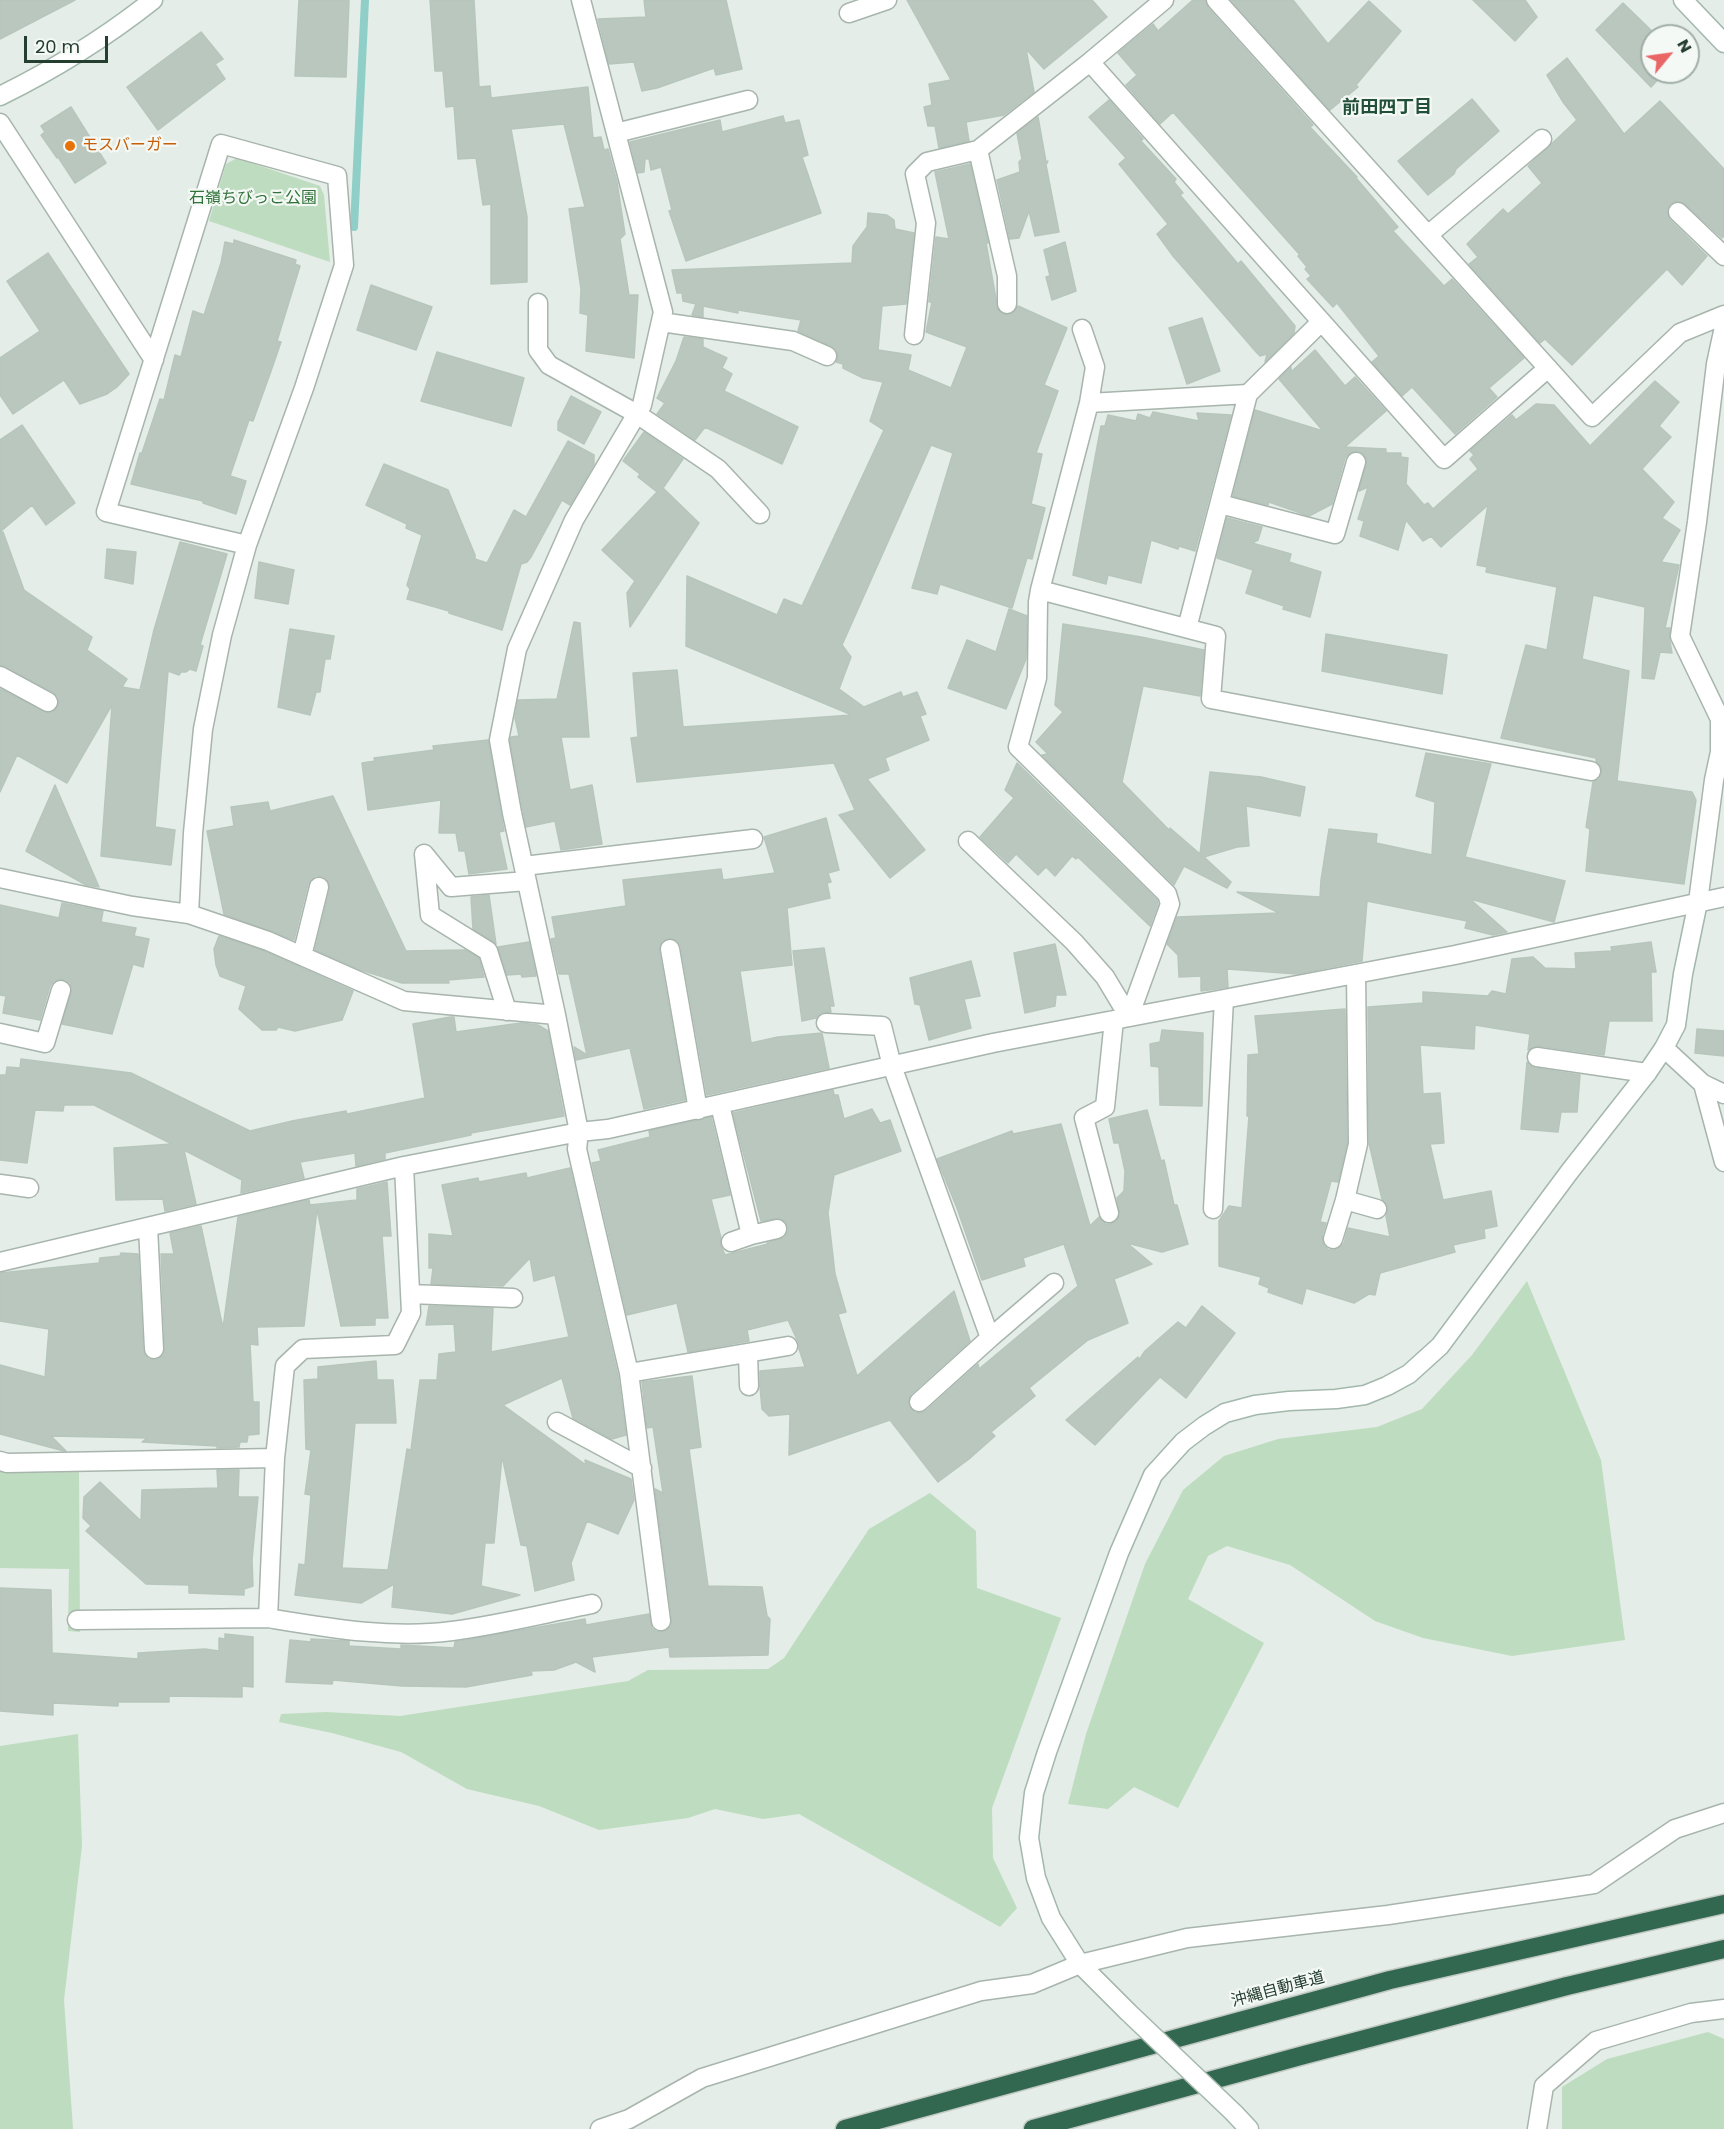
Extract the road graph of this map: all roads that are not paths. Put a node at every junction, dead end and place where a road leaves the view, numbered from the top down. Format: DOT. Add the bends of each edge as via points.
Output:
graph roads {
  1 [pos="153,0"];
  2 [pos="581,0"];
  3 [pos="887,0"];
  4 [pos="1164,0"];
  5 [pos="1216,0"];
  6 [pos="1683,0"];
  7 [pos="849,13"];
  8 [pos="1724,43"];
  9 [pos="1090,62"];
  10 [pos="0,96"];
  11 [pos="748,100"];
  12 [pos="0,123"];
  13 [pos="616,133"];
  14 [pos="1542,139"];
  15 [pos="978,150"];
  16 [pos="1678,212"];
  17 [pos="1428,235"];
  18 [pos="1724,256"];
  19 [pos="538,303"];
  20 [pos="1007,304"];
  21 [pos="1724,315"];
  22 [pos="661,322"];
  23 [pos="1322,322"];
  24 [pos="1724,327"];
  25 [pos="1082,329"];
  26 [pos="914,335"];
  27 [pos="827,356"];
  28 [pos="154,360"];
  29 [pos="1548,368"];
  30 [pos="1248,394"];
  31 [pos="1089,404"];
  32 [pos="637,414"];
  33 [pos="1356,462"];
  34 [pos="1220,504"];
  35 [pos="760,514"];
  36 [pos="247,545"];
  37 [pos="1040,590"];
  38 [pos="1187,628"];
  39 [pos="0,676"];
  40 [pos="48,702"];
  41 [pos="1722,718"];
  42 [pos="1591,771"];
  43 [pos="753,839"];
  44 [pos="968,841"];
  45 [pos="525,873"];
  46 [pos="0,878"];
  47 [pos="319,887"];
  48 [pos="1724,897"];
  49 [pos="1698,902"];
  50 [pos="189,915"];
  51 [pos="670,949"];
  52 [pos="302,956"];
  53 [pos="1356,974"];
  54 [pos="62,990"];
  55 [pos="1224,999"];
  56 [pos="507,1011"];
  57 [pos="556,1015"];
  58 [pos="1121,1018"];
  59 [pos="826,1023"];
  60 [pos="0,1033"];
  61 [pos="1664,1048"];
  62 [pos="1537,1057"];
  63 [pos="892,1066"];
  64 [pos="1647,1073"];
  65 [pos="1703,1084"];
  66 [pos="1724,1094"];
  67 [pos="720,1105"];
  68 [pos="698,1110"];
  69 [pos="579,1132"];
  70 [pos="1724,1162"];
  71 [pos="404,1166"];
  72 [pos="0,1184"];
  73 [pos="28,1188"];
  74 [pos="1345,1200"];
  75 [pos="1213,1209"];
  76 [pos="1377,1209"];
  77 [pos="1109,1213"];
  78 [pos="148,1227"];
  79 [pos="777,1229"];
  80 [pos="751,1235"];
  81 [pos="1333,1239"];
  82 [pos="730,1242"];
  83 [pos="0,1262"];
  84 [pos="1054,1283"];
  85 [pos="410,1294"];
  86 [pos="513,1298"];
  87 [pos="990,1338"];
  88 [pos="788,1346"];
  89 [pos="154,1348"];
  90 [pos="748,1353"];
  91 [pos="629,1373"];
  92 [pos="749,1386"];
  93 [pos="920,1402"];
  94 [pos="557,1422"];
  95 [pos="275,1458"];
  96 [pos="0,1461"];
  97 [pos="642,1467"];
  98 [pos="592,1604"];
  99 [pos="268,1618"];
  100 [pos="77,1620"];
  101 [pos="661,1621"];
  102 [pos="1724,1813"];
  103 [pos="1724,1904"];
  104 [pos="1724,1949"];
  105 [pos="1080,1964"];
  106 [pos="1724,2008"];
  107 [pos="600,2129"];
  108 [pos="845,2129"];
  109 [pos="1033,2129"];
  110 [pos="1249,2129"];
  111 [pos="1536,2129"];
  1 -- 10 [label="street" via="80,53"];
  2 -- 13 [label="street"];
  3 -- 7 [label="street"];
  4 -- 9 [label="street"];
  5 -- 17 [label="street"];
  6 -- 8 [label="street"];
  9 -- 15 [label="street"];
  9 -- 23 [label="street"];
  11 -- 13 [label="street"];
  12 -- 28 [label="street"];
  13 -- 22 [label="street" via="663,312"];
  14 -- 17 [label="street"];
  15 -- 20 [label="street" via="1006,276"];
  15 -- 26 [label="street" via="927,162 915,174 926,223"];
  16 -- 18 [label="street"];
  17 -- 29 [label="street"];
  19 -- 32 [label="street" via="538,350 549,365"];
  21 -- 29 [label="street" via="1680,333 1592,417"];
  22 -- 27 [label="street" via="793,341"];
  22 -- 32 [label="street"];
  23 -- 29 [label="street" via="1444,459"];
  23 -- 30 [label="street"];
  24 -- 41 [label="street" via="1680,636"];
  25 -- 31 [label="street" via="1095,367"];
  28 -- 36 [label="street" via="106,512"];
  28 -- 36 [label="street" via="221,144 337,176 344,265"];
  30 -- 31 [label="street"];
  30 -- 34 [label="street"];
  31 -- 37 [label="street"];
  32 -- 35 [label="street" via="718,469"];
  32 -- 45 [label="street" via="574,520 518,650 499,740"];
  33 -- 34 [label="street" via="1335,534"];
  34 -- 38 [label="street"];
  36 -- 50 [label="street" via="222,635 203,729"];
  37 -- 38 [label="street"];
  37 -- 58 [label="street" via="1037,678 1018,747 1167,894 1170,904"];
  38 -- 42 [label="street" via="1216,636 1211,699"];
  39 -- 40 [label="street"];
  41 -- 49 [label="street"];
  43 -- 45 [label="street"];
  44 -- 58 [label="street" via="1105,977"];
  45 -- 56 [label="street" via="451,887 424,854 430,915 488,951"];
  45 -- 57 [label="street"];
  46 -- 50 [label="street"];
  47 -- 52 [label="street"];
  48 -- 49 [label="street"];
  49 -- 53 [label="street"];
  49 -- 61 [label="street" via="1676,1025"];
  50 -- 52 [label="street"];
  51 -- 68 [label="street"];
  52 -- 56 [label="street" via="404,1001"];
  53 -- 55 [label="street"];
  53 -- 74 [label="street" via="1358,1144"];
  54 -- 60 [label="street" via="45,1043"];
  55 -- 58 [label="street"];
  55 -- 75 [label="street"];
  56 -- 57 [label="street"];
  57 -- 69 [label="street"];
  58 -- 63 [label="street"];
  58 -- 77 [label="street" via="1105,1107 1084,1118"];
  59 -- 63 [label="street" via="882,1026"];
  61 -- 64 [label="street"];
  61 -- 65 [label="street"];
  62 -- 64 [label="street"];
  63 -- 67 [label="street"];
  63 -- 87 [label="street"];
  64 -- 105 [label="street" via="1440,1347 1409,1374 1365,1395 1254,1405 1226,1413 1183,1443 1153,1475 1119,1553 1034,1792 1029,1838 1036,1878 1051,1918"];
  65 -- 66 [label="street"];
  65 -- 70 [label="street"];
  67 -- 68 [label="street"];
  67 -- 80 [label="street"];
  68 -- 69 [label="street"];
  69 -- 71 [label="street"];
  69 -- 91 [label="street" via="577,1149"];
  71 -- 78 [label="street"];
  71 -- 85 [label="street"];
  72 -- 73 [label="street"];
  74 -- 76 [label="street"];
  74 -- 81 [label="street"];
  78 -- 83 [label="street"];
  78 -- 89 [label="street"];
  79 -- 80 [label="street"];
  80 -- 82 [label="street"];
  84 -- 87 [label="street"];
  85 -- 86 [label="street"];
  85 -- 95 [label="street" via="411,1313 395,1345 303,1349 285,1366"];
  87 -- 93 [label="street"];
  88 -- 90 [label="street"];
  90 -- 91 [label="street"];
  90 -- 92 [label="street"];
  91 -- 97 [label="street"];
  94 -- 97 [label="street"];
  95 -- 96 [label="street"];
  95 -- 99 [label="street"];
  97 -- 101 [label="street"];
  98 -- 99 [label="street" via="452,1631 398,1634"];
  99 -- 100 [label="street"];
  102 -- 105 [label="street" via="1675,1829 1594,1884 1388,1915 1187,1938"];
  103 -- 108 [label="highway, 沖縄自動車道" via="1390,1980"];
  104 -- 109 [label="highway" via="1567,1986"];
  105 -- 107 [label="street" via="1032,1984 981,1991 702,2079 629,2119"];
  105 -- 110 [label="street, bridge"];
  106 -- 111 [label="street" via="1691,2013 1596,2041 1544,2086"];
}
